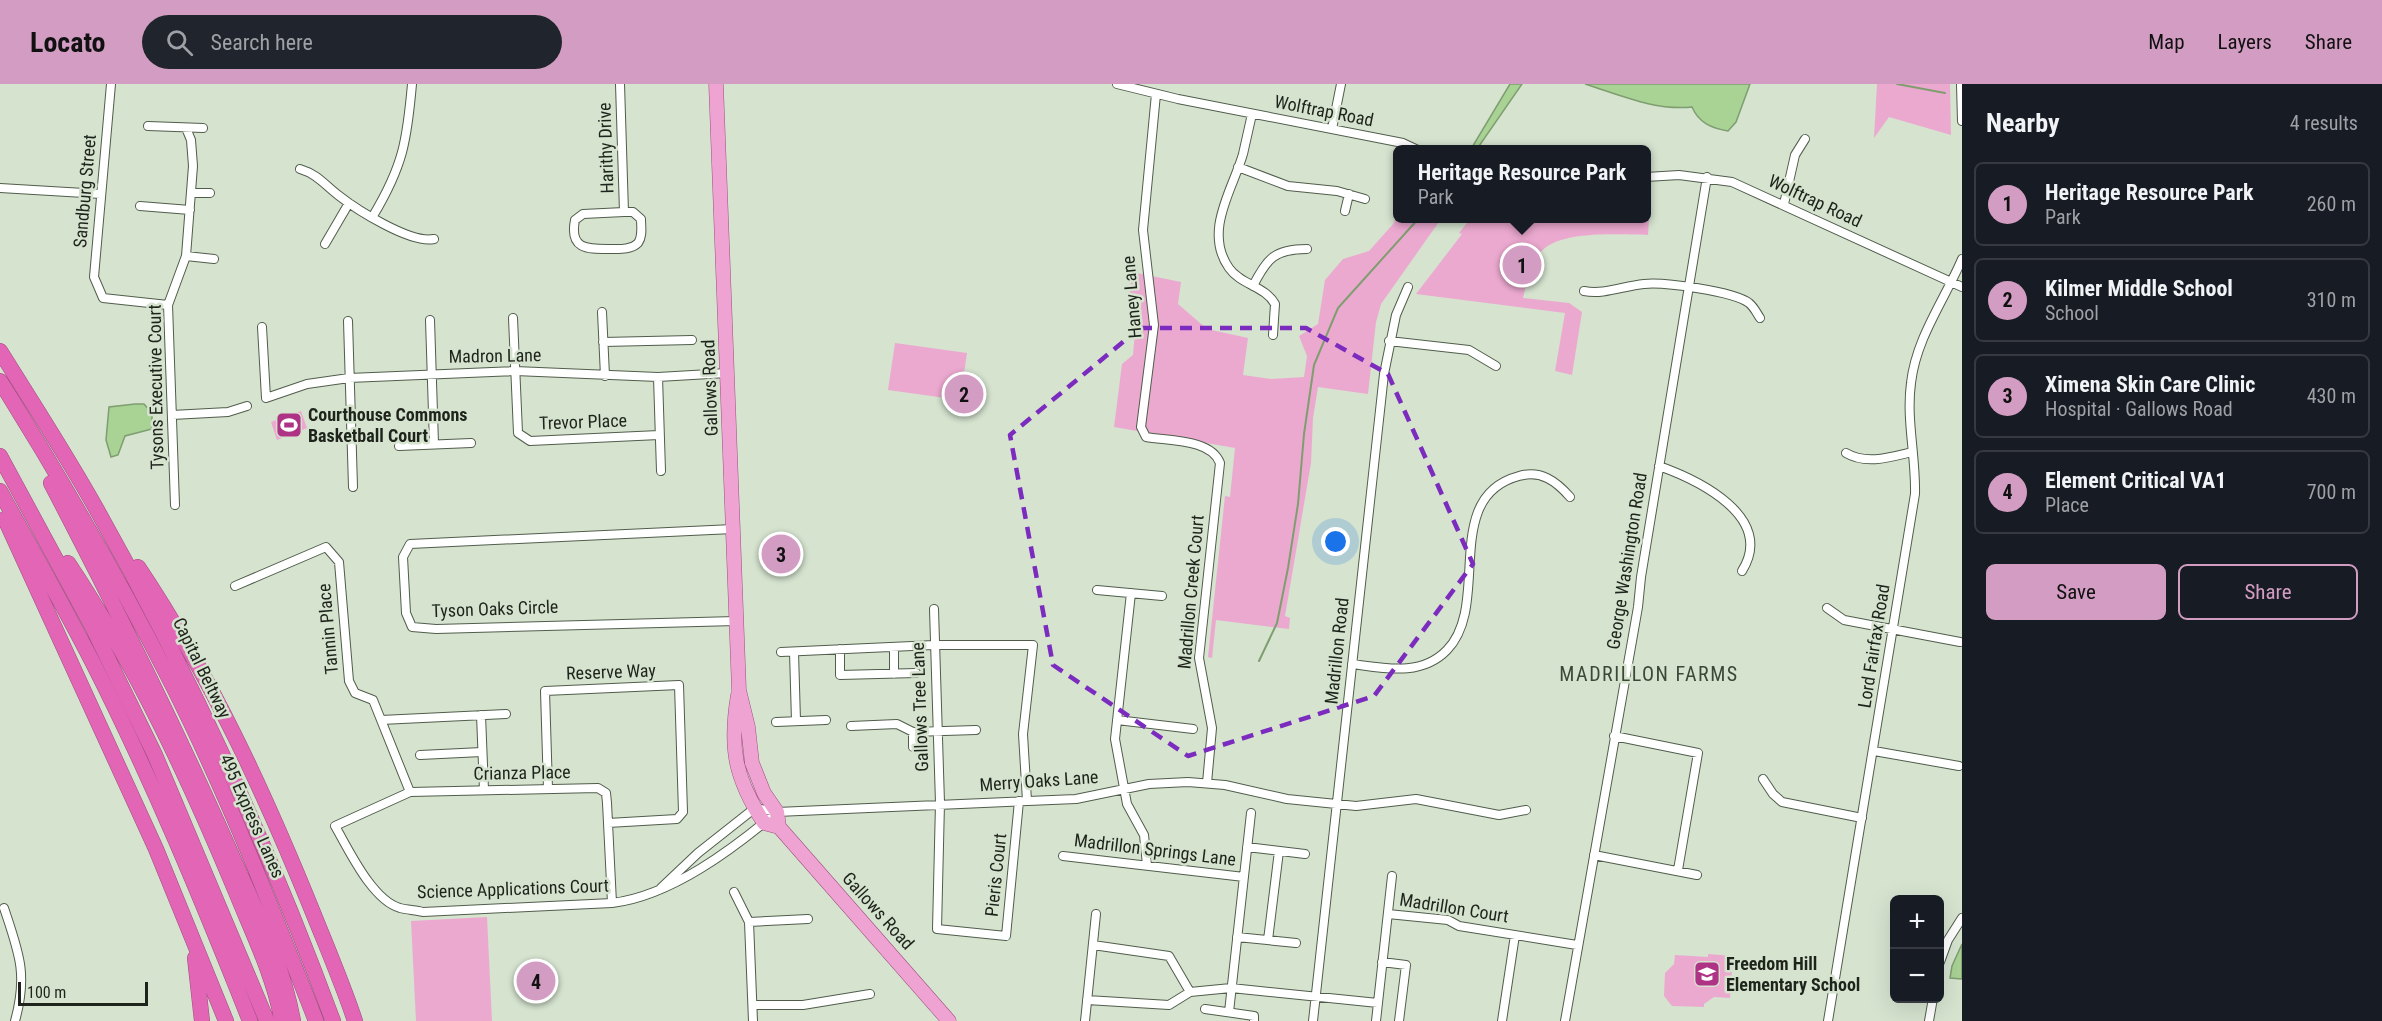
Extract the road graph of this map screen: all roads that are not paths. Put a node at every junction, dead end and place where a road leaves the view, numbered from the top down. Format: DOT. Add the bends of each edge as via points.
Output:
graph roads {
  1 [pos="111,84"];
  2 [pos="412,84"];
  3 [pos="620,84"];
  4 [pos="716,84"];
  5 [pos="1117,84"];
  6 [pos="1341,84"];
  7 [pos="1961,84"];
  8 [pos="1156,94"];
  9 [pos="1252,114"];
  10 [pos="1962,121"];
  11 [pos="148,126"];
  12 [pos="186,128"];
  13 [pos="203,128"];
  14 [pos="1332,129"];
  15 [pos="1805,139"];
  16 [pos="1407,145"];
  17 [pos="1238,167"];
  18 [pos="300,169"];
  19 [pos="1651,176"];
  20 [pos="1707,177"];
  21 [pos="0,188"];
  22 [pos="192,193"];
  23 [pos="210,193"];
  24 [pos="101,194"];
  25 [pos="1348,194"];
  26 [pos="1365,199"];
  27 [pos="349,203"];
  28 [pos="1784,204"];
  29 [pos="140,206"];
  30 [pos="190,210"];
  31 [pos="1346,211"];
  32 [pos="624,212"];
  33 [pos="373,216"];
  34 [pos="434,239"];
  35 [pos="325,244"];
  36 [pos="1307,249"];
  37 [pos="186,256"];
  38 [pos="214,259"];
  39 [pos="1962,259"];
  40 [pos="1950,282"];
  41 [pos="1253,286"];
  42 [pos="1408,287"];
  43 [pos="1689,287"];
  44 [pos="1962,287"];
  45 [pos="1584,291"];
  46 [pos="168,305"];
  47 [pos="602,312"];
  48 [pos="513,318"];
  49 [pos="1760,318"];
  50 [pos="430,320"];
  51 [pos="348,321"];
  52 [pos="262,327"];
  53 [pos="1273,335"];
  54 [pos="692,340"];
  55 [pos="1389,341"];
  56 [pos="603,342"];
  57 [pos="0,351"];
  58 [pos="1496,366"];
  59 [pos="515,371"];
  60 [pos="727,373"];
  61 [pos="432,374"];
  62 [pos="605,376"];
  63 [pos="658,377"];
  64 [pos="349,378"];
  65 [pos="0,382"];
  66 [pos="247,406"];
  67 [pos="172,415"];
  68 [pos="659,435"];
  69 [pos="471,443"];
  70 [pos="434,444"];
  71 [pos="399,446"];
  72 [pos="1912,452"];
  73 [pos="1846,453"];
  74 [pos="0,456"];
  75 [pos="65,457"];
  76 [pos="1659,466"];
  77 [pos="661,471"];
  78 [pos="1219,474"];
  79 [pos="353,487"];
  80 [pos="18,489"];
  81 [pos="0,491"];
  82 [pos="1570,497"];
  83 [pos="175,505"];
  84 [pos="0,509"];
  85 [pos="733,529"];
  86 [pos="1742,571"];
  87 [pos="235,586"];
  88 [pos="1096,590"];
  89 [pos="1131,593"];
  90 [pos="1162,596"];
  91 [pos="1827,608"];
  92 [pos="934,609"];
  93 [pos="736,621"];
  94 [pos="1894,630"];
  95 [pos="1960,642"];
  96 [pos="934,645"];
  97 [pos="894,647"];
  98 [pos="840,649"];
  99 [pos="781,652"];
  100 [pos="794,652"];
  101 [pos="1352,664"];
  102 [pos="916,673"];
  103 [pos="894,674"];
  104 [pos="739,690"];
  105 [pos="506,714"];
  106 [pos="482,715"];
  107 [pos="381,720"];
  108 [pos="826,720"];
  109 [pos="1117,720"];
  110 [pos="796,721"];
  111 [pos="776,722"];
  112 [pos="850,726"];
  113 [pos="1193,729"];
  114 [pos="976,730"];
  115 [pos="938,731"];
  116 [pos="913,732"];
  117 [pos="1614,736"];
  118 [pos="913,747"];
  119 [pos="1874,751"];
  120 [pos="482,752"];
  121 [pos="420,755"];
  122 [pos="1959,766"];
  123 [pos="1763,779"];
  124 [pos="1207,783"];
  125 [pos="548,789"];
  126 [pos="1124,789"];
  127 [pos="484,790"];
  128 [pos="410,792"];
  129 [pos="1023,801"];
  130 [pos="940,803"];
  131 [pos="1336,804"];
  132 [pos="755,808"];
  133 [pos="1526,810"];
  134 [pos="777,812"];
  135 [pos="1251,813"];
  136 [pos="1862,818"];
  137 [pos="764,822"];
  138 [pos="608,823"];
  139 [pos="335,826"];
  140 [pos="779,827"];
  141 [pos="1247,847"];
  142 [pos="1279,851"];
  143 [pos="1305,854"];
  144 [pos="1594,855"];
  145 [pos="1063,856"];
  146 [pos="1147,865"];
  147 [pos="1678,870"];
  148 [pos="1697,874"];
  149 [pos="1392,876"];
  150 [pos="1244,877"];
  151 [pos="661,888"];
  152 [pos="734,892"];
  153 [pos="612,903"];
  154 [pos="4,908"];
  155 [pos="1096,914"];
  156 [pos="1388,914"];
  157 [pos="1962,918"];
  158 [pos="808,919"];
  159 [pos="749,922"];
  160 [pos="192,932"];
  161 [pos="1515,935"];
  162 [pos="1237,937"];
  163 [pos="1268,940"];
  164 [pos="1296,943"];
  165 [pos="1093,945"];
  166 [pos="1577,945"];
  167 [pos="1944,951"];
  168 [pos="1382,962"];
  169 [pos="274,972"];
  170 [pos="1231,988"];
  171 [pos="1190,992"];
  172 [pos="870,994"];
  173 [pos="1316,998"];
  174 [pos="1087,1000"];
  175 [pos="1378,1003"];
  176 [pos="1932,1003"];
  177 [pos="753,1005"];
  178 [pos="1205,1009"];
  179 [pos="1230,1012"];
  180 [pos="355,1019"];
  181 [pos="15,1021"];
  182 [pos="202,1021"];
  183 [pos="226,1021"];
  184 [pos="250,1021"];
  185 [pos="267,1021"];
  186 [pos="282,1021"];
  187 [pos="293,1021"];
  188 [pos="316,1021"];
  189 [pos="333,1021"];
  190 [pos="753,1021"];
  191 [pos="949,1021"];
  192 [pos="1085,1021"];
  193 [pos="1254,1021"];
  194 [pos="1313,1021"];
  195 [pos="1376,1021"];
  196 [pos="1399,1021"];
  197 [pos="1502,1021"];
  198 [pos="1565,1021"];
  199 [pos="1828,1021"];
  200 [pos="1929,1021"];
  1 -- 24 [label="street, Sandburg Street"];
  2 -- 33 [label="street" via="405,150"];
  3 -- 32 [label="street, Harithy Drive"];
  4 -- 60 [label="main road, Gallows Road"];
  5 -- 8 [label="street, Wolftrap Road"];
  6 -- 14 [label="street"];
  7 -- 10 [label="street"];
  8 -- 9 [label="street, Wolftrap Road"];
  8 -- 78 [label="street, Haney Lane" via="1143,230 1154,325 1141,427 1146,437 1208,447 1216,453"];
  9 -- 14 [label="street, Wolftrap Road"];
  9 -- 17 [label="street"];
  11 -- 12 [label="street"];
  12 -- 13 [label="street"];
  12 -- 22 [label="street, Tysons Executive Court" via="191,140"];
  14 -- 16 [label="street, Wolftrap Road"];
  15 -- 28 [label="street" via="1795,155"];
  17 -- 25 [label="street" via="1288,186"];
  17 -- 41 [label="street" via="1224,199 1220,247 1234,274"];
  18 -- 27 [label="street" via="319,178"];
  19 -- 20 [label="street, Wolftrap Road"];
  20 -- 28 [label="street, Wolftrap Road" via="1732,182"];
  20 -- 43 [label="street, George Washington Road"];
  21 -- 24 [label="street"];
  22 -- 23 [label="street"];
  22 -- 30 [label="street, Tysons Executive Court"];
  24 -- 46 [label="street, Sandburg Street" via="93,274 103,298"];
  25 -- 26 [label="street"];
  25 -- 31 [label="street"];
  27 -- 33 [label="street"];
  27 -- 35 [label="street"];
  28 -- 40 [label="street, Wolftrap Road"];
  29 -- 30 [label="street"];
  30 -- 37 [label="street, Tysons Executive Court"];
  32 -- 32 [label="street, Harithy Drive" via="633,212 641,219 638,243 628,249 586,249 576,242 575,220 584,214"];
  33 -- 34 [label="street" via="413,238"];
  36 -- 41 [label="street" via="1291,249 1272,257"];
  37 -- 38 [label="street"];
  37 -- 46 [label="street, Tysons Executive Court"];
  39 -- 40 [label="street, Lord Fairfax Road"];
  40 -- 44 [label="street, Wolftrap Road"];
  40 -- 72 [label="street, Lord Fairfax Road" via="1911,381"];
  41 -- 53 [label="street" via="1268,293 1275,304"];
  42 -- 55 [label="street, Madrillon Road"];
  43 -- 45 [label="street" via="1646,283 1603,292"];
  43 -- 49 [label="street" via="1740,298"];
  43 -- 76 [label="street, George Washington Road"];
  46 -- 67 [label="street, Tysons Executive Court"];
  47 -- 56 [label="street"];
  48 -- 59 [label="street, Trevor Place"];
  50 -- 61 [label="street"];
  51 -- 64 [label="street"];
  52 -- 64 [label="street, Madron Lane" via="266,398 306,384"];
  54 -- 56 [label="street"];
  55 -- 58 [label="street" via="1469,350"];
  55 -- 101 [label="street, Madrillon Road"];
  56 -- 62 [label="street"];
  57 -- 75 [label="highway, Capital Beltway"];
  59 -- 61 [label="street, Madron Lane"];
  59 -- 62 [label="street, Madron Lane"];
  59 -- 68 [label="street, Trevor Place" via="518,433 530,441"];
  60 -- 63 [label="street, Madron Lane"];
  60 -- 85 [label="main road, Gallows Road"];
  61 -- 64 [label="street, Madron Lane"];
  61 -- 70 [label="street"];
  62 -- 63 [label="street, Madron Lane"];
  63 -- 68 [label="street"];
  64 -- 79 [label="street"];
  65 -- 169 [label="highway" via="160,696 211,807"];
  65 -- 188 [label="highway, 495 Express Lanes" via="89,528 174,688 257,873"];
  66 -- 67 [label="street" via="228,412"];
  67 -- 83 [label="street, Tysons Executive Court"];
  68 -- 77 [label="street"];
  69 -- 70 [label="street"];
  70 -- 71 [label="street"];
  72 -- 73 [label="street" via="1870,460"];
  72 -- 94 [label="street, Lord Fairfax Road" via="1915,494"];
  74 -- 80 [label="highway"];
  75 -- 180 [label="highway" via="171,617 241,746"];
  75 -- 189 [label="highway, Capital Beltway" via="152,611 210,729"];
  76 -- 86 [label="street" via="1702,483 1731,506 1750,541 1750,554"];
  76 -- 117 [label="street, George Washington Road"];
  78 -- 124 [label="street, Madrillon Creek Court" via="1199,658 1212,728"];
  80 -- 169 [label="highway" via="102,616 133,672"];
  80 -- 185 [label="highway" via="93,628 155,755"];
  81 -- 184 [label="highway" via="93,664 141,764"];
  82 -- 101 [label="street" via="1539,474 1518,476 1498,486 1484,501 1475,522 1464,618 1446,651 1413,668"];
  84 -- 160 [label="highway"];
  85 -- 93 [label="main road, Gallows Road"];
  85 -- 93 [label="street, Tyson Oaks Circle" via="410,544 404,557 406,613 412,627"];
  87 -- 107 [label="street, Tannin Place" via="326,547 339,562 349,681 355,693 373,700"];
  88 -- 89 [label="street"];
  89 -- 90 [label="street"];
  89 -- 109 [label="street"];
  91 -- 94 [label="street" via="1844,620"];
  92 -- 96 [label="street, Gallows Tree Lane"];
  93 -- 104 [label="main road, Gallows Road"];
  94 -- 95 [label="street"];
  94 -- 119 [label="street, Lord Fairfax Road"];
  96 -- 97 [label="street"];
  96 -- 115 [label="street, Gallows Tree Lane"];
  96 -- 129 [label="street" via="1033,645 1023,734"];
  97 -- 98 [label="street"];
  97 -- 103 [label="street"];
  98 -- 100 [label="street"];
  98 -- 103 [label="street" via="840,675"];
  99 -- 100 [label="street"];
  100 -- 110 [label="street"];
  101 -- 131 [label="street, Madrillon Road"];
  102 -- 103 [label="street"];
  104 -- 132 [label="main road, Gallows Road" via="732,728 734,751 741,781"];
  104 -- 134 [label="main road, Gallows Road" via="757,777"];
  105 -- 106 [label="street"];
  106 -- 107 [label="street"];
  106 -- 120 [label="street"];
  107 -- 128 [label="street, Tannin Place"];
  108 -- 110 [label="street"];
  109 -- 113 [label="street"];
  109 -- 126 [label="street" via="1116,752"];
  110 -- 111 [label="street"];
  112 -- 116 [label="street" via="897,724"];
  114 -- 115 [label="street"];
  115 -- 116 [label="street"];
  115 -- 130 [label="street, Gallows Tree Lane"];
  116 -- 118 [label="street"];
  117 -- 144 [label="street, George Washington Road"];
  117 -- 147 [label="street" via="1698,753"];
  119 -- 122 [label="street"];
  119 -- 136 [label="street, Lord Fairfax Road"];
  120 -- 121 [label="street"];
  120 -- 127 [label="street"];
  123 -- 136 [label="street" via="1782,802"];
  124 -- 126 [label="street, Merry Oaks Lane" via="1165,782"];
  124 -- 131 [label="street, Merry Oaks Lane"];
  125 -- 127 [label="street, Crianza Place"];
  125 -- 138 [label="street, Crianza Place" via="602,790 606,794"];
  125 -- 138 [label="street, Reserve Way" via="545,691 679,685 683,812 677,819"];
  126 -- 129 [label="street, Merry Oaks Lane" via="1081,799"];
  126 -- 146 [label="street" via="1131,815 1144,835"];
  127 -- 128 [label="street, Crianza Place"];
  128 -- 139 [label="street, Crianza Place"];
  129 -- 130 [label="street, Merry Oaks Lane"];
  129 -- 130 [label="street, Pieris Court" via="1006,936 937,929"];
  130 -- 134 [label="street, Merry Oaks Lane"];
  131 -- 133 [label="street, Merry Oaks Lane" via="1372,806 1416,799 1499,815"];
  131 -- 173 [label="street, Madrillon Road"];
  132 -- 134 [label="street"];
  132 -- 137 [label="main road, Gallows Road"];
  132 -- 151 [label="street, Science Applications Court"];
  134 -- 137 [label="street, Science Applications Court"];
  134 -- 140 [label="main road, Gallows Road"];
  135 -- 141 [label="street"];
  136 -- 199 [label="street, Lord Fairfax Road"];
  137 -- 140 [label="main road"];
  137 -- 151 [label="street, Science Applications Court" via="687,877"];
  138 -- 153 [label="street, Crianza Place"];
  139 -- 153 [label="street, Science Applications Court" via="369,883 399,908 423,912"];
  140 -- 191 [label="main road, Gallows Road"];
  141 -- 142 [label="street"];
  141 -- 150 [label="street"];
  142 -- 143 [label="street"];
  142 -- 163 [label="street"];
  144 -- 147 [label="street"];
  144 -- 166 [label="street, George Washington Road"];
  145 -- 146 [label="street, Madrillon Springs Lane"];
  146 -- 150 [label="street, Madrillon Springs Lane"];
  147 -- 148 [label="street"];
  149 -- 156 [label="street, Madrillon Court"];
  150 -- 162 [label="street"];
  151 -- 153 [label="street, Science Applications Court"];
  152 -- 159 [label="street"];
  154 -- 181 [label="street" via="23,974"];
  155 -- 165 [label="street"];
  156 -- 161 [label="street, Madrillon Court" via="1448,920 1459,926"];
  156 -- 168 [label="street, Madrillon Court"];
  157 -- 167 [label="street"];
  158 -- 159 [label="street"];
  159 -- 177 [label="street"];
  160 -- 182 [label="highway"];
  160 -- 183 [label="highway"];
  161 -- 166 [label="street, Madrillon Court"];
  161 -- 197 [label="street, Madrillon Court"];
  162 -- 163 [label="street"];
  162 -- 170 [label="street"];
  163 -- 164 [label="street"];
  165 -- 171 [label="street" via="1168,956"];
  165 -- 174 [label="street"];
  166 -- 198 [label="street, George Washington Road"];
  168 -- 175 [label="street, Madrillon Court"];
  168 -- 196 [label="street" via="1406,965"];
  169 -- 186 [label="highway"];
  169 -- 187 [label="highway"];
  170 -- 171 [label="street"];
  170 -- 173 [label="street"];
  170 -- 179 [label="street"];
  171 -- 174 [label="street" via="1169,1005"];
  172 -- 177 [label="street" via="803,1005"];
  173 -- 175 [label="street"];
  173 -- 194 [label="street, Madrillon Road"];
  174 -- 192 [label="street"];
  175 -- 195 [label="street, Madrillon Court"];
  176 -- 200 [label="street"];
  177 -- 190 [label="street"];
  178 -- 179 [label="street"];
  179 -- 193 [label="street" via="1254,1016"];
}
